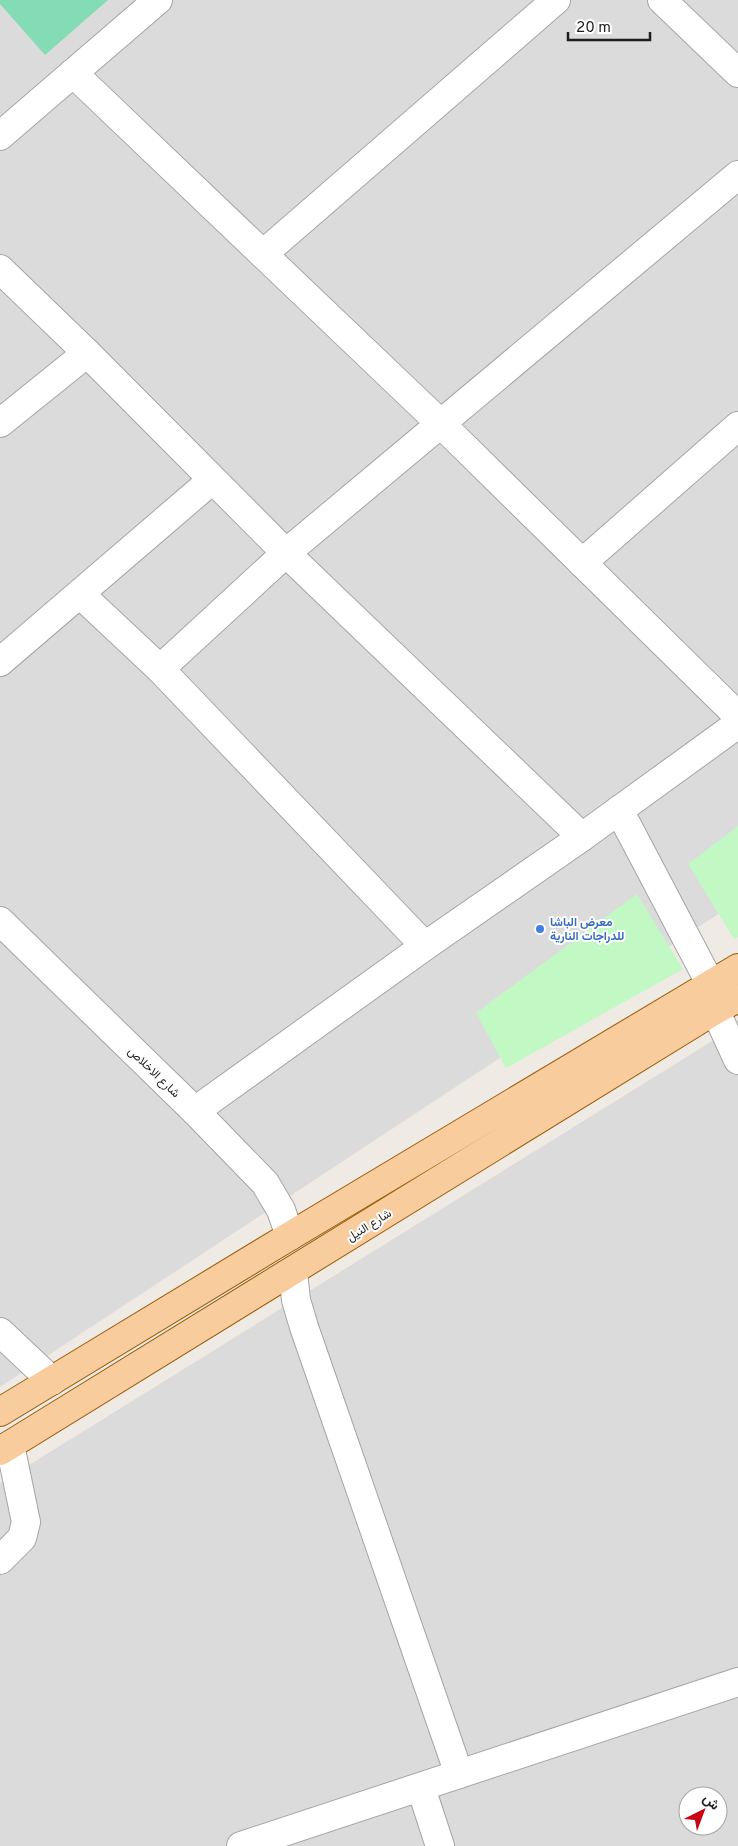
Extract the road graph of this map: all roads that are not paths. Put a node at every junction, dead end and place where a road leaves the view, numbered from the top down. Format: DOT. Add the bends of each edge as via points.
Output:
graph roads {
  1 [pos="158,0"];
  2 [pos="556,0"];
  3 [pos="662,0"];
  4 [pos="73,73"];
  5 [pos="738,73"];
  6 [pos="0,136"];
  7 [pos="738,175"];
  8 [pos="263,254"];
  9 [pos="0,269"];
  10 [pos="87,353"];
  11 [pos="0,423"];
  12 [pos="441,424"];
  13 [pos="733,440"];
  14 [pos="212,480"];
  15 [pos="286,553"];
  16 [pos="582,563"];
  17 [pos="80,594"];
  18 [pos="0,662"];
  19 [pos="160,669"];
  20 [pos="738,716"];
  21 [pos="738,724"];
  22 [pos="619,810"];
  23 [pos="582,838"];
  24 [pos="0,921"];
  25 [pos="425,946"];
  26 [pos="738,968"];
  27 [pos="710,984"];
  28 [pos="727,1004"];
  29 [pos="738,1060"];
  30 [pos="195,1111"];
  31 [pos="290,1236"];
  32 [pos="293,1272"];
  33 [pos="0,1332"];
  34 [pos="52,1381"];
  35 [pos="0,1412"];
  36 [pos="5,1448"];
  37 [pos="0,1560"];
  38 [pos="738,1682"];
  39 [pos="460,1774"];
  40 [pos="421,1788"];
  41 [pos="241,1846"];
  42 [pos="440,1846"];
  1 -- 4 [label="street"];
  2 -- 8 [label="street"];
  3 -- 5 [label="street"];
  4 -- 6 [label="street"];
  4 -- 8 [label="street"];
  7 -- 12 [label="street"];
  8 -- 12 [label="street"];
  9 -- 10 [label="street"];
  10 -- 11 [label="street"];
  10 -- 14 [label="street"];
  12 -- 15 [label="street"];
  12 -- 16 [label="street"];
  13 -- 16 [label="street"];
  14 -- 15 [label="street"];
  14 -- 17 [label="street"];
  15 -- 19 [label="street"];
  15 -- 23 [label="street"];
  16 -- 20 [label="street"];
  17 -- 18 [label="street"];
  17 -- 19 [label="street"];
  19 -- 25 [label="street"];
  21 -- 22 [label="street"];
  22 -- 23 [label="street"];
  22 -- 27 [label="street"];
  23 -- 25 [label="street"];
  24 -- 30 [label="street, شارع الاخلاص"];
  25 -- 30 [label="street"];
  26 -- 27 [label="main road"];
  27 -- 31 [label="main road"];
  28 -- 29 [label="street"];
  28 -- 32 [label="main road, شارع النيل"];
  30 -- 31 [label="street, شارع الاخلاص" via="265,1182 281,1210"];
  31 -- 34 [label="main road"];
  32 -- 36 [label="main road, شارع النيل"];
  32 -- 39 [label="street" via="296,1300 304,1327"];
  33 -- 34 [label="street"];
  34 -- 35 [label="main road"];
  36 -- 37 [label="street" via="26,1522 22,1538"];
  38 -- 39 [label="street"];
  39 -- 40 [label="street"];
  40 -- 41 [label="street"];
  40 -- 42 [label="street"];
}
